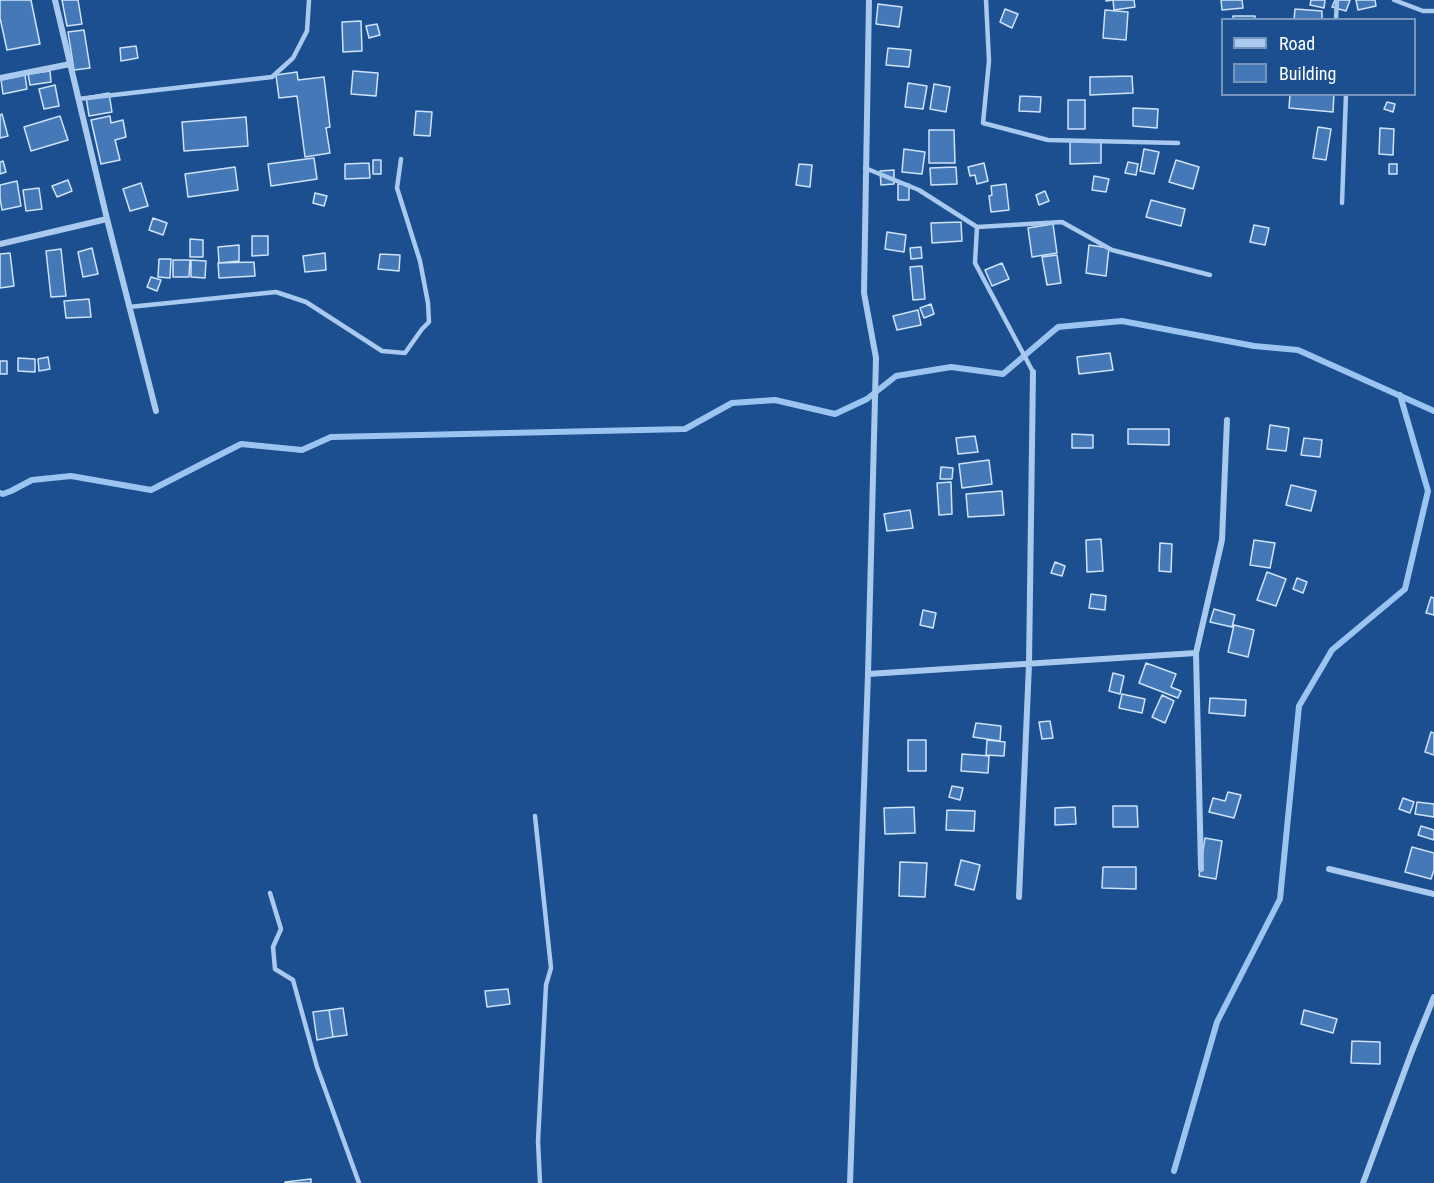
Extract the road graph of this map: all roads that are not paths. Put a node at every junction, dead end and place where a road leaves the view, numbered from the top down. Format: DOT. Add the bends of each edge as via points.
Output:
graph roads {
  1 [pos="55,0"];
  2 [pos="309,0"];
  3 [pos="869,0"];
  4 [pos="987,0"];
  5 [pos="1337,0"];
  6 [pos="1394,0"];
  7 [pos="1434,11"];
  8 [pos="1336,18"];
  9 [pos="70,64"];
  10 [pos="0,78"];
  11 [pos="1347,96"];
  12 [pos="78,99"];
  13 [pos="1178,143"];
  14 [pos="401,159"];
  15 [pos="865,168"];
  16 [pos="1342,203"];
  17 [pos="107,219"];
  18 [pos="977,227"];
  19 [pos="0,244"];
  20 [pos="1210,274"];
  21 [pos="129,307"];
  22 [pos="1034,372"];
  23 [pos="156,411"];
  24 [pos="1227,420"];
  25 [pos="1196,653"];
  26 [pos="1029,664"];
  27 [pos="868,674"];
  28 [pos="535,816"];
  29 [pos="1201,869"];
  30 [pos="1329,869"];
  31 [pos="270,893"];
  32 [pos="1434,894"];
  33 [pos="1018,897"];
  34 [pos="1434,997"];
  35 [pos="359,1183"];
  36 [pos="540,1183"];
  37 [pos="850,1183"];
  38 [pos="1363,1183"];
  1 -- 9 [label="street"];
  2 -- 12 [label="lane" via="307,31 293,58 272,77"];
  3 -- 15 [label="street"];
  4 -- 13 [label="lane" via="989,61 983,123 1048,140"];
  5 -- 8 [label="lane"];
  6 -- 7 [label="lane"];
  9 -- 10 [label="street"];
  9 -- 12 [label="street"];
  11 -- 16 [label="lane"];
  12 -- 17 [label="street"];
  14 -- 21 [label="lane" via="397,188 420,261 429,322 405,353 382,351 306,302 276,292"];
  15 -- 18 [label="lane" via="919,190"];
  15 -- 27 [label="street" via="864,293 876,358"];
  17 -- 19 [label="street"];
  17 -- 21 [label="street"];
  18 -- 20 [label="lane" via="1062,222 1112,250"];
  18 -- 22 [label="lane" via="975,262"];
  21 -- 23 [label="street"];
  22 -- 26 [label="street"];
  24 -- 25 [label="street" via="1222,540"];
  25 -- 26 [label="street"];
  25 -- 29 [label="street"];
  26 -- 27 [label="street"];
  26 -- 33 [label="street"];
  27 -- 37 [label="street"];
  28 -- 36 [label="lane" via="551,968 546,985 538,1141"];
  30 -- 32 [label="street"];
  31 -- 35 [label="lane" via="281,929 273,946 275,969 293,980 317,1067"];
  34 -- 38 [label="street"];
}
